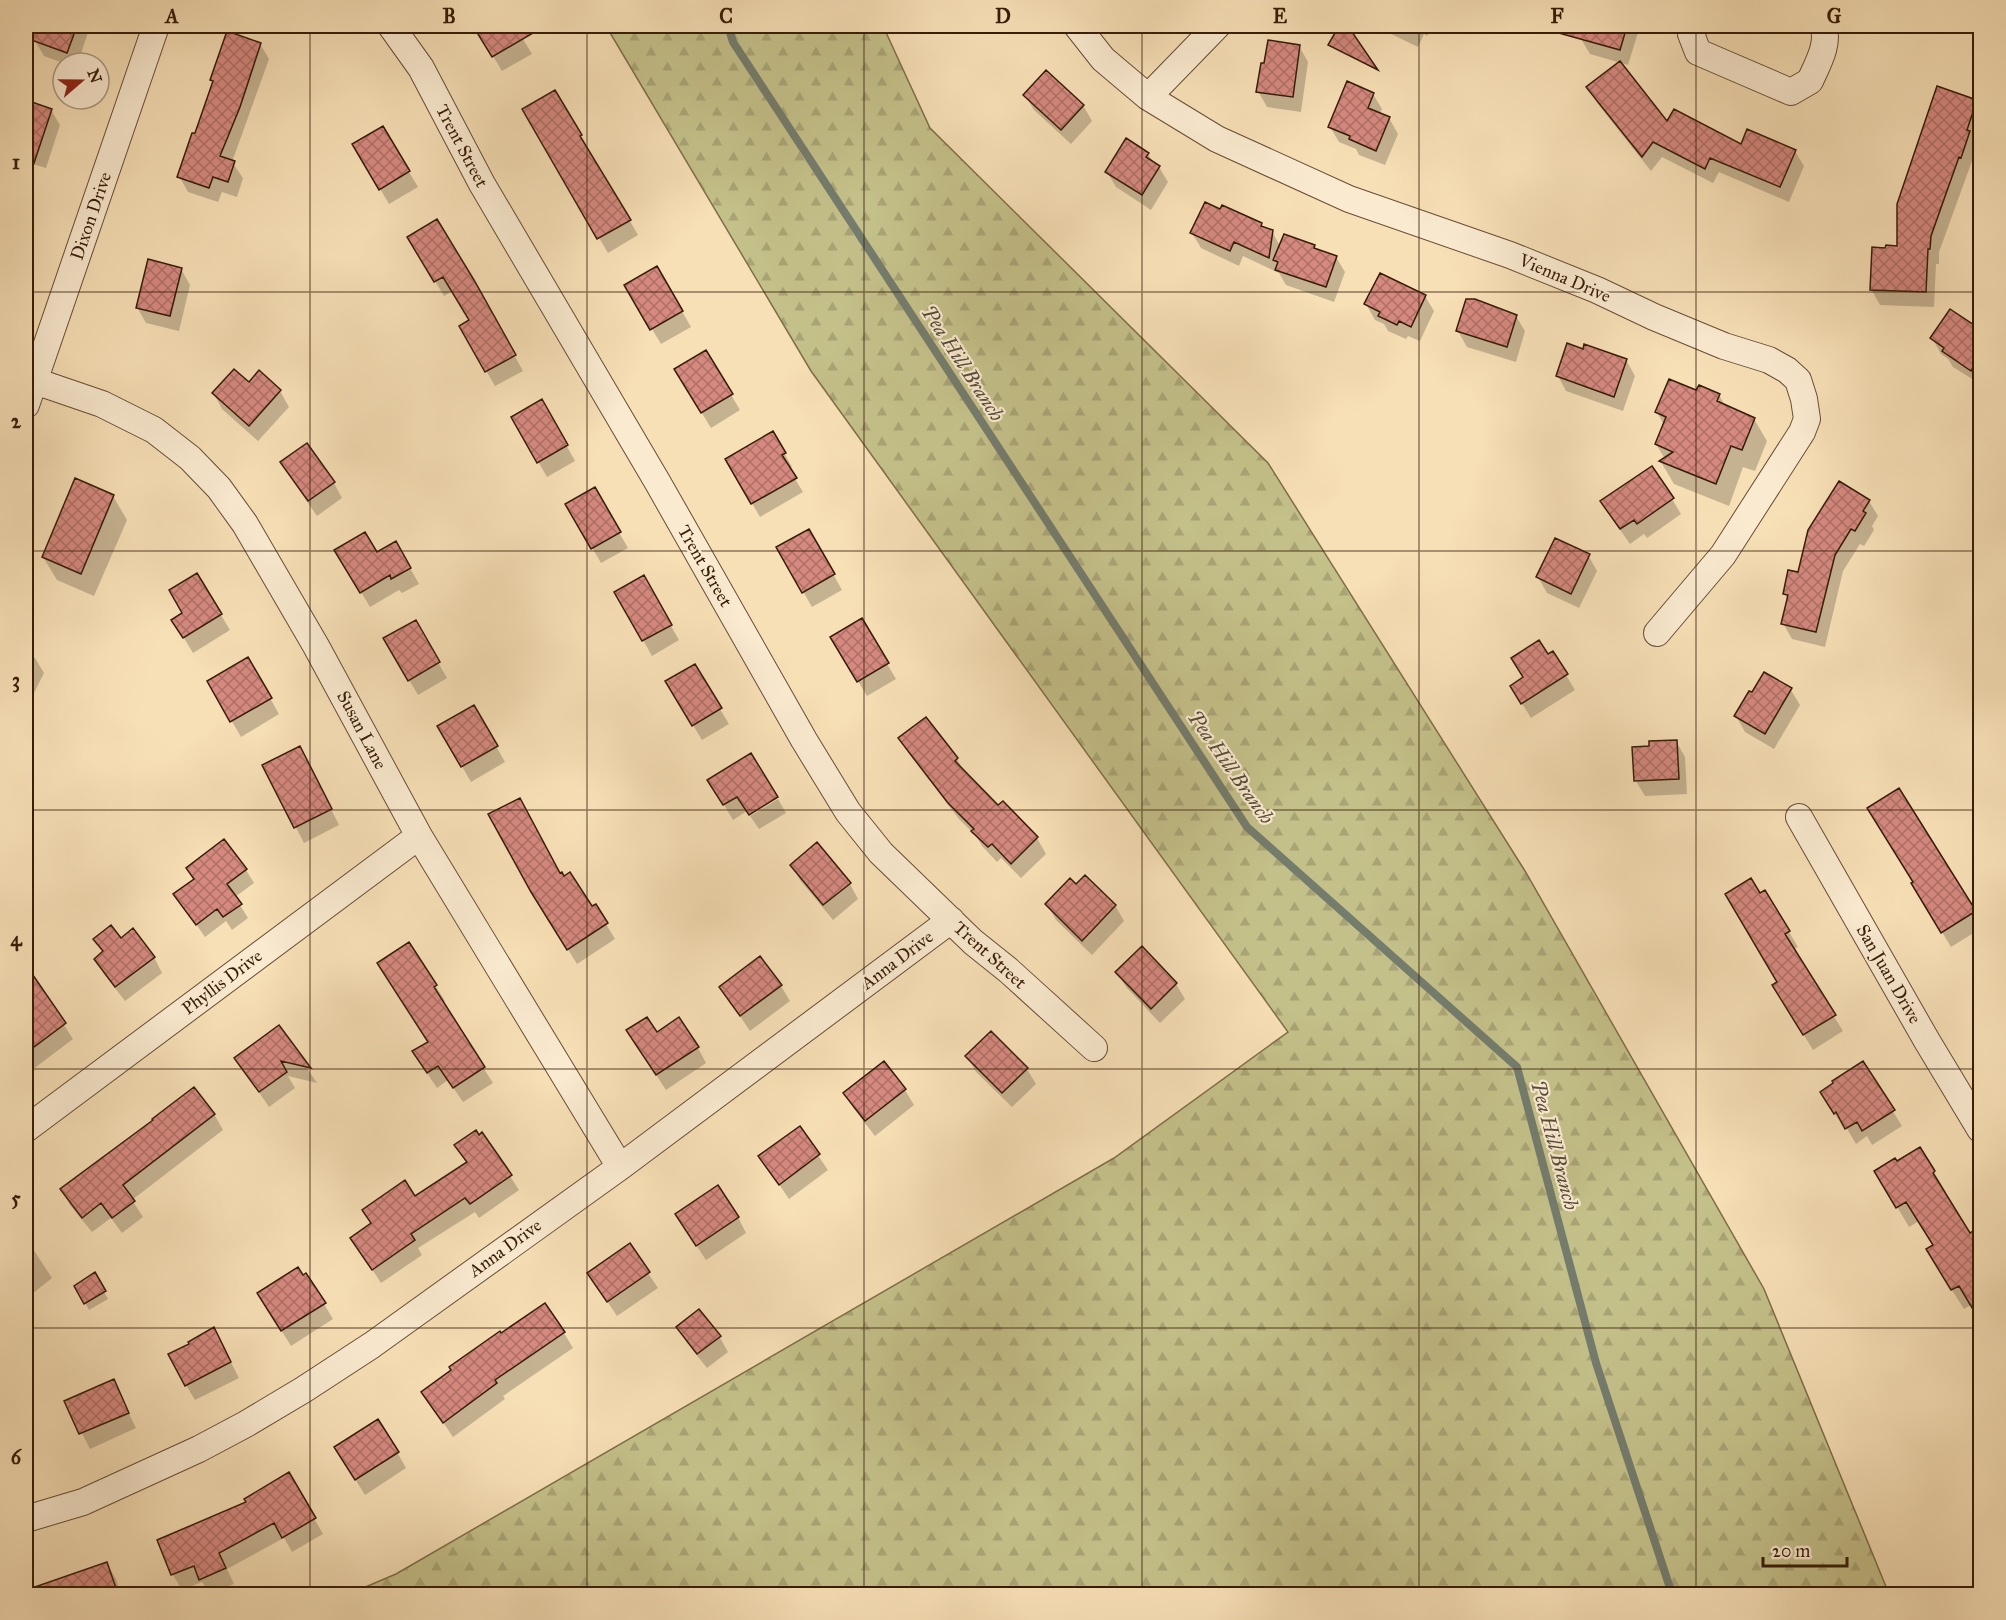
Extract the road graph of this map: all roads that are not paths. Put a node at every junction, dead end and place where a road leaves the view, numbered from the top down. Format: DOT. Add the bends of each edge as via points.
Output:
graph roads {
  1 [pos="156,26"];
  2 [pos="391,26"];
  3 [pos="1077,26"];
  4 [pos="1217,26"];
  5 [pos="1695,26"];
  6 [pos="1823,26"];
  7 [pos="1148,97"];
  8 [pos="30,380"];
  9 [pos="26,405"];
  10 [pos="1657,633"];
  11 [pos="1799,817"];
  12 [pos="419,836"];
  13 [pos="951,920"];
  14 [pos="1094,1048"];
  15 [pos="26,1129"];
  16 [pos="1980,1129"];
  17 [pos="620,1167"];
  18 [pos="26,1519"];
  1 -- 8 [label="street, Dixon Drive"];
  2 -- 13 [label="street, Trent Street" via="421,68 482,184 848,812 881,853"];
  3 -- 7 [label="street, Vienna Drive" via="1103,59"];
  4 -- 7 [label="street"];
  5 -- 6 [label="street" via="1691,34 1698,52 1791,92 1810,81 1824,45"];
  7 -- 10 [label="street, Vienna Drive" via="1217,139 1349,199 1597,290 1724,346 1769,360 1798,380 1807,419 1796,443 1723,555"];
  8 -- 9 [label="street, Dixon Drive"];
  8 -- 12 [label="street, Susan Lane" via="102,404 154,430 190,458 219,488 245,524 316,646"];
  11 -- 16 [label="street, San Juan Drive"];
  12 -- 15 [label="street, Phyllis Drive"];
  12 -- 17 [label="street, Susan Lane"];
  13 -- 14 [label="street, Trent Street"];
  13 -- 17 [label="street, Anna Drive"];
  17 -- 18 [label="street, Anna Drive" via="372,1345 246,1424 82,1502"];
}
